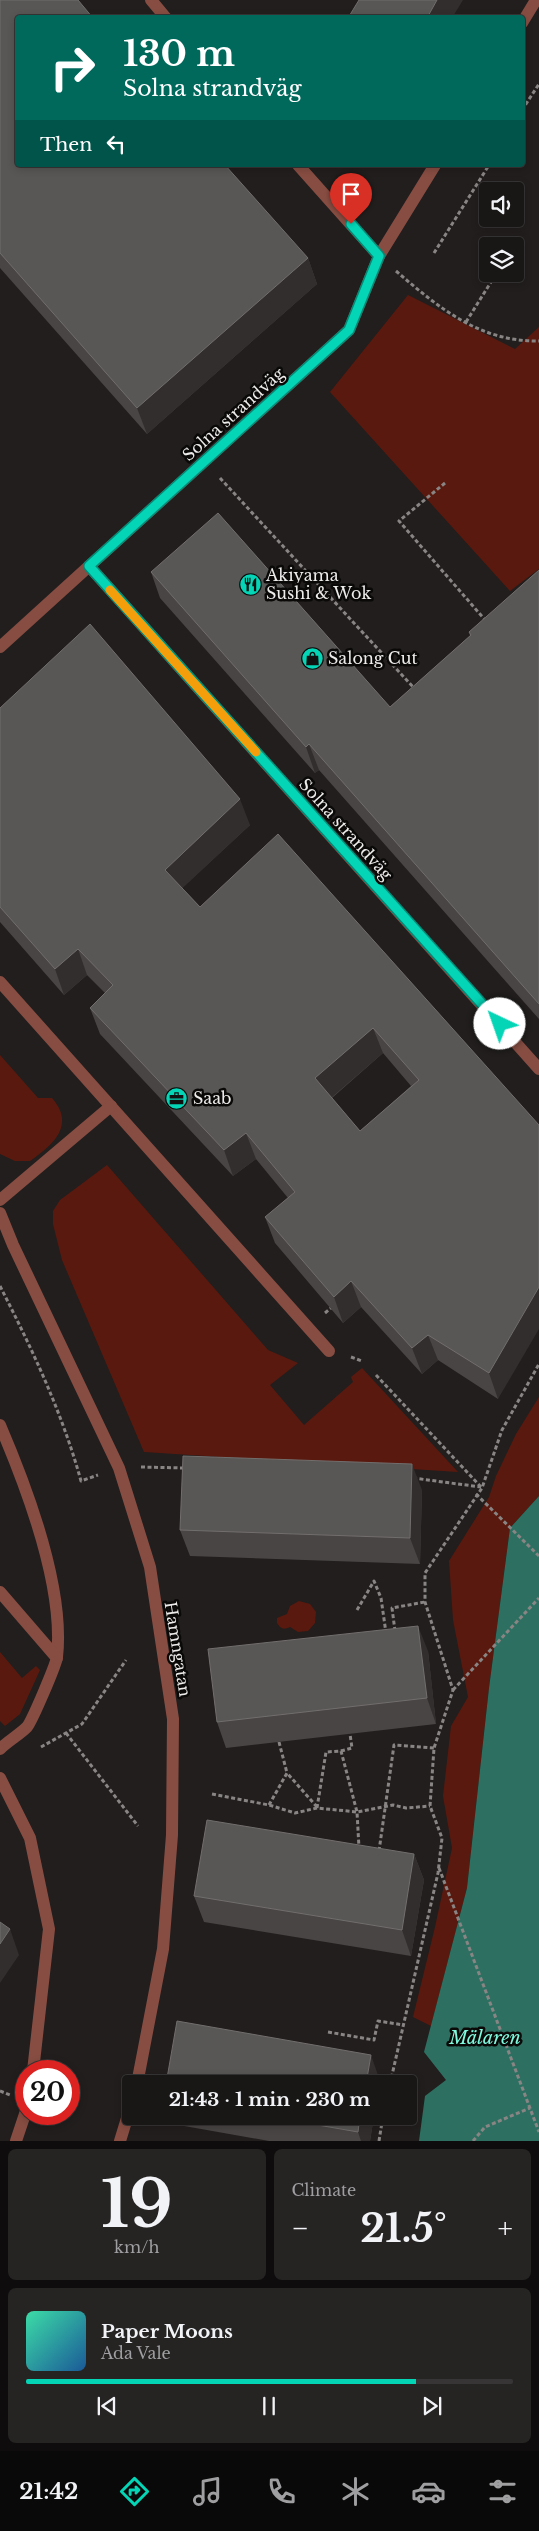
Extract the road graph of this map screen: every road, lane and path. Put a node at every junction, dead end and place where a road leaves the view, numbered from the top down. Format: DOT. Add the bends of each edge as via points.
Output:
graph roads {
  1 [pos="151,0"];
  2 [pos="536,0"];
  3 [pos="164,15"];
  4 [pos="525,18"];
  5 [pos="539,84"];
  6 [pos="525,105"];
  7 [pos="300,167"];
  8 [pos="434,167"];
  9 [pos="487,167"];
  10 [pos="434,253"];
  11 [pos="379,256"];
  12 [pos="491,282"];
  13 [pos="466,322"];
  14 [pos="539,341"];
  15 [pos="205,461"];
  16 [pos="445,483"];
  17 [pos="89,566"];
  18 [pos="488,623"];
  19 [pos="0,647"];
  20 [pos="420,694"];
  21 [pos="0,982"];
  22 [pos="539,1069"];
  23 [pos="111,1106"];
  24 [pos="0,1200"];
  25 [pos="0,1213"];
  26 [pos="0,1229"];
  27 [pos="12,1245"];
  28 [pos="0,1286"];
  29 [pos="329,1351"];
  30 [pos="539,1364"];
  31 [pos="376,1374"];
  32 [pos="0,1425"];
  33 [pos="147,1466"];
  34 [pos="191,1468"];
  35 [pos="100,1475"];
  36 [pos="408,1478"];
  37 [pos="81,1481"];
  38 [pos="103,1484"];
  39 [pos="482,1488"];
  40 [pos="476,1494"];
  41 [pos="539,1556"];
  42 [pos="0,1592"];
  43 [pos="539,1598"];
  44 [pos="425,1602"];
  45 [pos="358,1610"];
  46 [pos="386,1633"];
  47 [pos="378,1635"];
  48 [pos="57,1658"];
  49 [pos="126,1660"];
  50 [pos="452,1690"];
  51 [pos="66,1733"];
  52 [pos="350,1734"];
  53 [pos="278,1742"];
  54 [pos="0,1748"];
  55 [pos="434,1748"];
  56 [pos="37,1750"];
  57 [pos="341,1750"];
  58 [pos="287,1773"];
  59 [pos="0,1778"];
  60 [pos="212,1794"];
  61 [pos="269,1805"];
  62 [pos="387,1806"];
  63 [pos="430,1806"];
  64 [pos="317,1808"];
  65 [pos="358,1812"];
  66 [pos="138,1826"];
  67 [pos="359,1852"];
  68 [pos="378,1854"];
  69 [pos="439,1866"];
  70 [pos="404,2025"];
  71 [pos="328,2032"];
  72 [pos="34,2060"];
  73 [pos="139,2075"];
  74 [pos="392,2075"];
  75 [pos="0,2091"];
  76 [pos="10,2095"];
  77 [pos="530,2108"];
  78 [pos="21,2125"];
  79 [pos="125,2125"];
  80 [pos="382,2125"];
  81 [pos="539,2132"];
  82 [pos="16,2141"];
  83 [pos="120,2141"];
  84 [pos="379,2141"];
  85 [pos="473,2141"];
  1 -- 3 [label="street"];
  2 -- 4 [label="street"];
  5 -- 6 [label="path"];
  7 -- 11 [label="street"];
  8 -- 11 [label="street, Solna strandväg"];
  9 -- 10 [label="path"];
  11 -- 13 [label="path" via="454,318"];
  11 -- 15 [label="street, Solna strandväg" via="349,330"];
  12 -- 13 [label="path"];
  13 -- 14 [label="path" via="496,335"];
  15 -- 17 [label="street, Solna strandväg"];
  15 -- 20 [label="path"];
  16 -- 18 [label="path" via="400,521"];
  17 -- 19 [label="street, Solna strandväg"];
  17 -- 22 [label="street, Solna strandväg"];
  21 -- 23 [label="street"];
  23 -- 24 [label="street"];
  23 -- 29 [label="street"];
  25 -- 27 [label="street"];
  26 -- 27 [label="street"];
  27 -- 73 [label="street, Hamngatan" via="119,1468 150,1567 171,1710 172,1835 164,1939"];
  28 -- 37 [label="path" via="40,1367 70,1439"];
  30 -- 39 [label="path" via="502,1430"];
  31 -- 39 [label="path"];
  32 -- 48 [label="street" via="17,1464 45,1550 56,1613"];
  33 -- 34 [label="path"];
  35 -- 38 [label="path"];
  36 -- 39 [label="path"];
  39 -- 40 [label="path"];
  40 -- 41 [label="path"];
  40 -- 44 [label="path" via="425,1573"];
  42 -- 48 [label="street"];
  43 -- 50 [label="path"];
  44 -- 46 [label="path" via="392,1608 396,1631"];
  44 -- 50 [label="path"];
  45 -- 46 [label="path" via="374,1581 381,1598"];
  46 -- 47 [label="path"];
  48 -- 54 [label="street" via="28,1726"];
  49 -- 51 [label="path" via="82,1724"];
  50 -- 55 [label="path"];
  51 -- 56 [label="path"];
  51 -- 66 [label="path"];
  52 -- 57 [label="path" via="352,1748"];
  53 -- 58 [label="path"];
  55 -- 62 [label="path" via="394,1745"];
  55 -- 63 [label="path"];
  57 -- 64 [label="path" via="326,1752"];
  57 -- 65 [label="path"];
  58 -- 61 [label="path"];
  58 -- 64 [label="path"];
  59 -- 72 [label="street" via="30,1838 49,1929"];
  60 -- 61 [label="path"];
  61 -- 64 [label="path" via="294,1814"];
  62 -- 63 [label="path"];
  62 -- 65 [label="path"];
  62 -- 68 [label="path"];
  63 -- 69 [label="path" via="442,1838"];
  64 -- 65 [label="path"];
  65 -- 67 [label="path"];
  69 -- 70 [label="path"];
  69 -- 77 [label="path"];
  70 -- 71 [label="path" via="378,2021 374,2040"];
  70 -- 74 [label="path"];
  75 -- 76 [label="path"];
  77 -- 81 [label="path"];
  77 -- 85 [label="path" via="485,2127"];
  78 -- 82 [label="street"];
  79 -- 83 [label="street"];
  80 -- 84 [label="path"];
}
